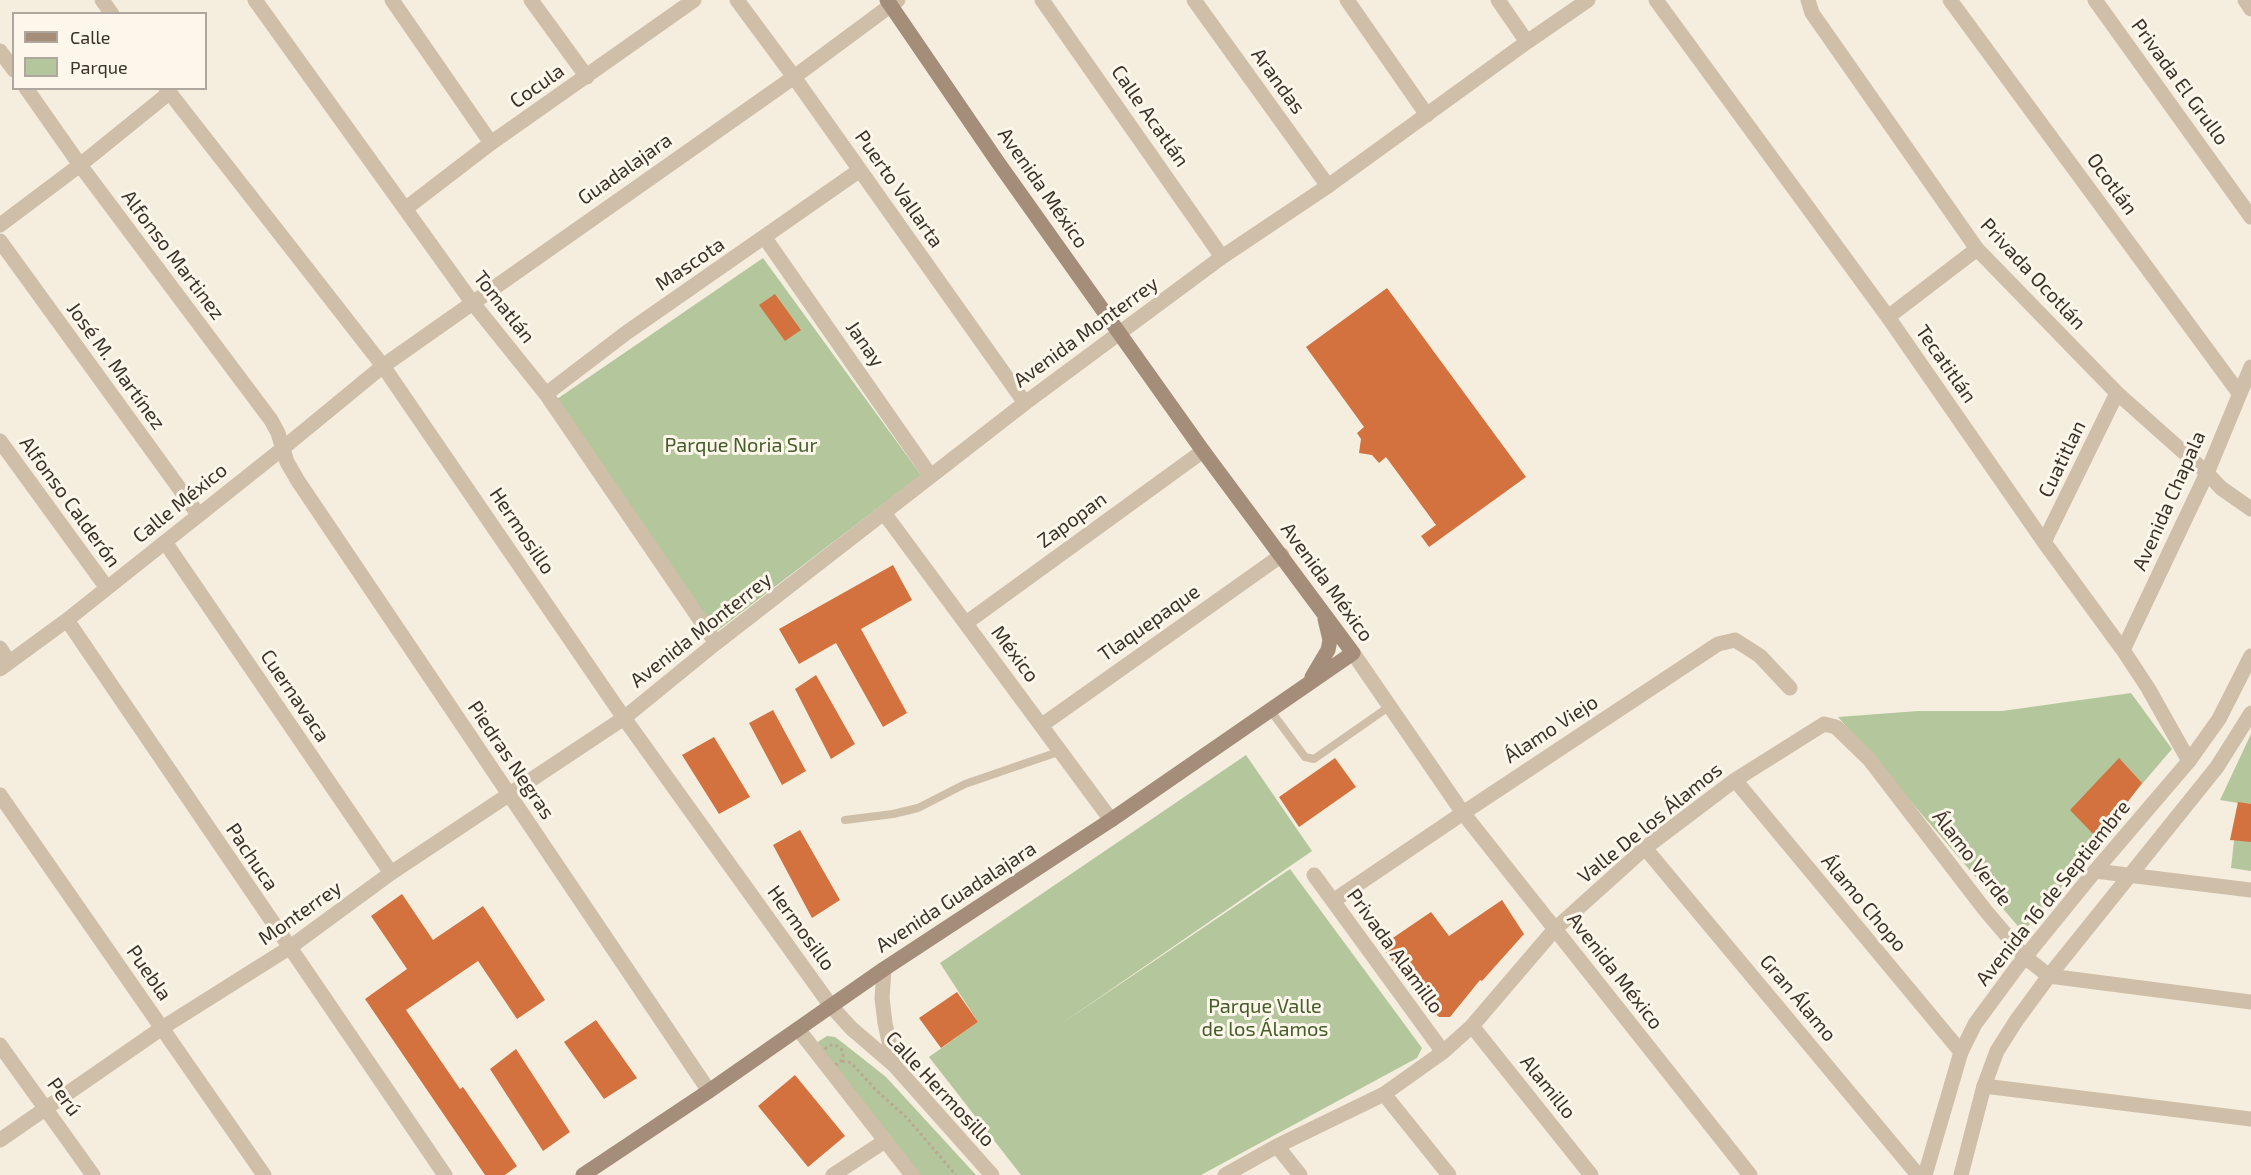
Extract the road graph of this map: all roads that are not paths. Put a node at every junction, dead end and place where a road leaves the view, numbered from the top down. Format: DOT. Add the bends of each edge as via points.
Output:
graph roads {
  1 [pos="255,0"];
  2 [pos="392,0"];
  3 [pos="531,0"];
  4 [pos="694,0"];
  5 [pos="737,0"];
  6 [pos="1042,0"];
  7 [pos="1194,0"];
  8 [pos="1347,0"];
  9 [pos="1498,0"];
  10 [pos="1588,0"];
  11 [pos="1656,0"];
  12 [pos="1808,0"];
  13 [pos="1950,0"];
  14 [pos="2095,0"];
  15 [pos="2245,0"];
  16 [pos="892,2"];
  17 [pos="2251,9"];
  18 [pos="1527,42"];
  19 [pos="0,51"];
  20 [pos="12,67"];
  21 [pos="587,77"];
  22 [pos="794,77"];
  23 [pos="27,90"];
  24 [pos="167,91"];
  25 [pos="1427,115"];
  26 [pos="491,143"];
  27 [pos="80,165"];
  28 [pos="860,170"];
  29 [pos="1328,186"];
  30 [pos="405,209"];
  31 [pos="2251,217"];
  32 [pos="0,225"];
  33 [pos="765,238"];
  34 [pos="0,241"];
  35 [pos="1977,249"];
  36 [pos="1222,257"];
  37 [pos="472,302"];
  38 [pos="1888,317"];
  39 [pos="1121,332"];
  40 [pos="383,366"];
  41 [pos="2251,367"];
  42 [pos="2117,393"];
  43 [pos="2239,393"];
  44 [pos="546,394"];
  45 [pos="1025,403"];
  46 [pos="0,441"];
  47 [pos="282,449"];
  48 [pos="1203,451"];
  49 [pos="2207,473"];
  50 [pos="930,475"];
  51 [pos="2251,509"];
  52 [pos="884,513"];
  53 [pos="198,514"];
  54 [pos="165,542"];
  55 [pos="2044,542"];
  56 [pos="1282,555"];
  57 [pos="107,588"];
  58 [pos="1322,610"];
  59 [pos="67,620"];
  60 [pos="966,623"];
  61 [pos="716,643"];
  62 [pos="0,648"];
  63 [pos="2123,650"];
  64 [pos="1353,653"];
  65 [pos="2251,656"];
  66 [pos="4,665"];
  67 [pos="1302,688"];
  68 [pos="1790,688"];
  69 [pos="1390,706"];
  70 [pos="1270,710"];
  71 [pos="2251,713"];
  72 [pos="624,718"];
  73 [pos="1824,724"];
  74 [pos="1042,725"];
  75 [pos="1061,752"];
  76 [pos="2188,761"];
  77 [pos="1735,780"];
  78 [pos="509,794"];
  79 [pos="0,795"];
  80 [pos="1462,813"];
  81 [pos="845,820"];
  82 [pos="1111,820"];
  83 [pos="1645,848"];
  84 [pos="2095,871"];
  85 [pos="391,873"];
  86 [pos="1314,875"];
  87 [pos="2130,876"];
  88 [pos="2251,890"];
  89 [pos="1334,902"];
  90 [pos="1555,929"];
  91 [pos="289,948"];
  92 [pos="2025,957"];
  93 [pos="884,969"];
  94 [pos="2049,976"];
  95 [pos="2251,1002"];
  96 [pos="831,1006"];
  97 [pos="1472,1026"];
  98 [pos="162,1028"];
  99 [pos="798,1029"];
  100 [pos="0,1045"];
  101 [pos="1443,1052"];
  102 [pos="1961,1052"];
  103 [pos="894,1065"];
  104 [pos="1984,1086"];
  105 [pos="710,1091"];
  106 [pos="1384,1094"];
  107 [pos="47,1108"];
  108 [pos="2251,1119"];
  109 [pos="0,1140"];
  110 [pos="885,1141"];
  111 [pos="1277,1146"];
  112 [pos="93,1175"];
  113 [pos="264,1175"];
  114 [pos="446,1175"];
  115 [pos="583,1175"];
  116 [pos="833,1175"];
  117 [pos="912,1175"];
  118 [pos="992,1175"];
  119 [pos="1225,1175"];
  120 [pos="1300,1175"];
  121 [pos="1449,1175"];
  122 [pos="1591,1175"];
  123 [pos="1750,1175"];
  124 [pos="1918,1175"];
  125 [pos="1925,1175"];
  126 [pos="1961,1175"];
  1 -- 30 [label="street, Tomatlán"];
  2 -- 26 [label="street"];
  3 -- 21 [label="street"];
  4 -- 21 [label="street, Cocula"];
  5 -- 22 [label="street, Puerto Vallarta"];
  6 -- 36 [label="street, Calle Acatlán"];
  7 -- 29 [label="street, Arandas"];
  8 -- 25 [label="street"];
  9 -- 18 [label="street"];
  10 -- 18 [label="street, Avenida Monterrey"];
  11 -- 38 [label="street, Tecatitlán"];
  12 -- 35 [label="street, Privada Ocotlán" via="1812,13"];
  13 -- 43 [label="street, Ocotlán"];
  14 -- 31 [label="street, Privada El Grullo"];
  15 -- 17 [label="street"];
  16 -- 22 [label="street, Guadalajara"];
  16 -- 39 [label="main road, Avenida México" via="997,161"];
  18 -- 25 [label="street, Avenida Monterrey"];
  19 -- 20 [label="street"];
  21 -- 26 [label="street, Cocula"];
  22 -- 28 [label="street, Puerto Vallarta"];
  22 -- 37 [label="street, Guadalajara"];
  23 -- 27 [label="street, Alfonso Martinez"];
  24 -- 27 [label="street"];
  24 -- 40 [label="street, Hermosillo"];
  25 -- 29 [label="street, Avenida Monterrey"];
  26 -- 30 [label="street, Cocula"];
  27 -- 32 [label="street"];
  27 -- 47 [label="street, Alfonso Martinez" via="271,420"];
  28 -- 33 [label="street, Mascota"];
  28 -- 45 [label="street, Puerto Vallarta"];
  29 -- 36 [label="street, Avenida Monterrey"];
  30 -- 37 [label="street, Tomatlán"];
  33 -- 44 [label="street, Mascota" via="626,333"];
  33 -- 50 [label="street, Janay"];
  34 -- 53 [label="street, José M. Martínez"];
  35 -- 38 [label="street"];
  35 -- 42 [label="street, Privada Ocotlán"];
  36 -- 39 [label="street, Avenida Monterrey"];
  37 -- 40 [label="street, Guadalajara"];
  37 -- 44 [label="street, Tomatlán"];
  38 -- 55 [label="street, Tecatitlán"];
  39 -- 45 [label="street, Avenida Monterrey"];
  39 -- 48 [label="main road, Avenida México"];
  40 -- 47 [label="street, Calle México"];
  40 -- 72 [label="street, Hermosillo"];
  41 -- 43 [label="street, Avenida Chapala"];
  42 -- 49 [label="street, Privada Ocotlán"];
  42 -- 55 [label="street, Cuatitlan"];
  43 -- 49 [label="street, Avenida Chapala"];
  44 -- 61 [label="street, Tomatlán"];
  45 -- 50 [label="street, Avenida Monterrey"];
  46 -- 57 [label="street, Alfonso Calderón"];
  47 -- 53 [label="street, Calle México"];
  47 -- 78 [label="street, Piedras Negras" via="298,481"];
  48 -- 56 [label="main road, Avenida México"];
  48 -- 60 [label="street, Zapopan"];
  49 -- 51 [label="street, Privada Ocotlán" via="2220,488"];
  49 -- 63 [label="street, Avenida Chapala"];
  50 -- 52 [label="street, Avenida Monterrey"];
  52 -- 60 [label="street, México"];
  52 -- 61 [label="street, Avenida Monterrey"];
  53 -- 54 [label="street, Calle México"];
  54 -- 57 [label="street, Calle México"];
  54 -- 85 [label="street, Cuernavaca"];
  55 -- 63 [label="street, Tecatitlán"];
  56 -- 58 [label="main road, Avenida México"];
  56 -- 74 [label="street, Tlaquepaque"];
  57 -- 59 [label="street, Calle México"];
  58 -- 64 [label="main road, Avenida México"];
  58 -- 67 [label="main road" via="1330,640 1328,650"];
  59 -- 66 [label="street, Calle México"];
  59 -- 91 [label="street, Pachuca"];
  60 -- 74 [label="street, México"];
  61 -- 72 [label="street, Avenida Monterrey"];
  62 -- 66 [label="street"];
  63 -- 76 [label="street, Tecatitlán"];
  64 -- 67 [label="main road, Avenida Guadalajara"];
  64 -- 69 [label="street, Avenida México"];
  65 -- 76 [label="street, Avenida 16 de Septiembre" via="2219,719"];
  67 -- 70 [label="main road, Avenida Guadalajara"];
  68 -- 80 [label="street, Álamo Viejo" via="1760,656 1735,640 1718,644"];
  69 -- 70 [label="lane" via="1314,759 1305,757"];
  69 -- 80 [label="street, Avenida México"];
  70 -- 82 [label="main road, Avenida Guadalajara"];
  71 -- 87 [label="street" via="2217,767"];
  72 -- 78 [label="street, Monterrey"];
  72 -- 96 [label="street, Hermosillo"];
  73 -- 77 [label="street, Valle De los Álamos"];
  73 -- 92 [label="street, Álamo Verde" via="1836,727 1869,759"];
  74 -- 75 [label="street, México"];
  75 -- 81 [label="lane" via="965,784 918,808"];
  75 -- 82 [label="street, México"];
  76 -- 84 [label="street, Avenida 16 de Septiembre"];
  77 -- 83 [label="street, Valle De los Álamos"];
  77 -- 102 [label="street, Álamo Chopo"];
  78 -- 85 [label="street, Monterrey"];
  78 -- 105 [label="street, Piedras Negras"];
  79 -- 98 [label="street, Puebla"];
  80 -- 89 [label="street, Álamo Viejo"];
  80 -- 90 [label="street, Avenida México"];
  82 -- 93 [label="main road, Avenida Guadalajara"];
  83 -- 90 [label="street, Valle De los Álamos"];
  83 -- 124 [label="street, Gran Álamo"];
  84 -- 87 [label="street"];
  84 -- 92 [label="street, Avenida 16 de Septiembre"];
  85 -- 91 [label="street, Monterrey"];
  86 -- 89 [label="street, Privada Alamillo"];
  87 -- 88 [label="street"];
  87 -- 94 [label="street"];
  89 -- 101 [label="street, Privada Alamillo"];
  90 -- 97 [label="street, Valle De los Álamos"];
  90 -- 123 [label="street, Avenida México"];
  91 -- 98 [label="street, Monterrey"];
  91 -- 114 [label="street, Pachuca"];
  92 -- 94 [label="street, Álamo Verde"];
  92 -- 102 [label="street, Avenida 16 de Septiembre" via="1975,1024"];
  93 -- 96 [label="main road, Avenida Guadalajara"];
  93 -- 103 [label="street" via="882,998"];
  94 -- 95 [label="street"];
  94 -- 104 [label="street" via="1997,1051"];
  96 -- 99 [label="main road, Avenida Guadalajara"];
  96 -- 103 [label="street, Calle Hermosillo" via="850,1028"];
  97 -- 101 [label="street, Valle De los Álamos"];
  97 -- 122 [label="street, Alamillo"];
  98 -- 107 [label="street, Monterrey"];
  98 -- 113 [label="street, Puebla"];
  99 -- 105 [label="main road, Avenida Guadalajara"];
  99 -- 110 [label="street"];
  100 -- 107 [label="street, Perú"];
  101 -- 106 [label="street, Valle De los Álamos"];
  102 -- 125 [label="street, Avenida 16 de Septiembre"];
  103 -- 118 [label="street, Calle Hermosillo"];
  104 -- 108 [label="street"];
  104 -- 126 [label="street"];
  105 -- 115 [label="main road, Avenida Guadalajara"];
  106 -- 111 [label="street, Valle De los Álamos"];
  106 -- 121 [label="street"];
  107 -- 109 [label="street, Monterrey"];
  107 -- 112 [label="street, Perú"];
  110 -- 116 [label="street"];
  110 -- 117 [label="street"];
  111 -- 119 [label="street, Valle De los Álamos"];
  111 -- 120 [label="street"];
}
